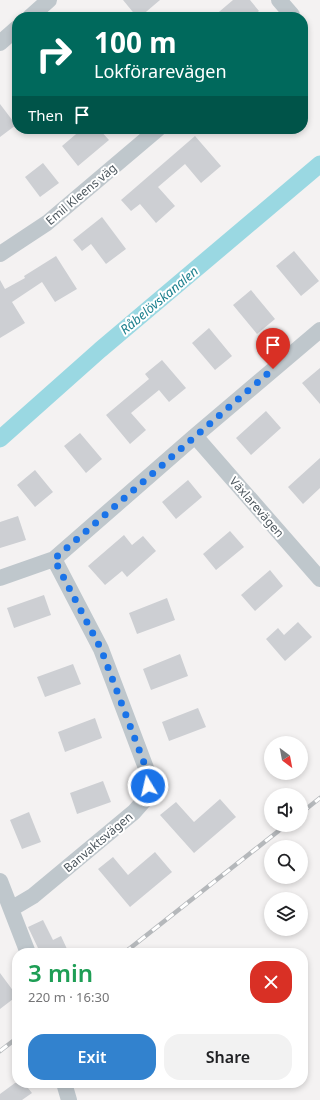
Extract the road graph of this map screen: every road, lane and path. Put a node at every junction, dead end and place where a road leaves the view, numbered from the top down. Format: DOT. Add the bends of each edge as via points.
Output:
graph roads {
  1 [pos="49,0"];
  2 [pos="279,0"];
  3 [pos="36,12"];
  4 [pos="289,12"];
  5 [pos="12,32"];
  6 [pos="0,43"];
  7 [pos="152,134"];
  8 [pos="0,254"];
  9 [pos="320,330"];
  10 [pos="195,436"];
  11 [pos="54,559"];
  12 [pos="0,578"];
  13 [pos="320,579"];
  14 [pos="0,882"];
  15 [pos="11,909"];
  16 [pos="26,948"];
  17 [pos="65,1088"];
  18 [pos="69,1100"];
  1 -- 3 [label="street"];
  2 -- 4 [label="street"];
  5 -- 6 [label="street"];
  7 -- 8 [label="street, Emil Kleens väg" via="47,223"];
  9 -- 10 [label="street"];
  10 -- 11 [label="street"];
  10 -- 13 [label="street, Växlarevägen"];
  11 -- 12 [label="street"];
  11 -- 15 [label="street, Banvaktsvägen" via="101,649 149,776 148,796 134,812 33,896"];
  14 -- 15 [label="street"];
  15 -- 16 [label="street"];
  17 -- 18 [label="street"];
}
